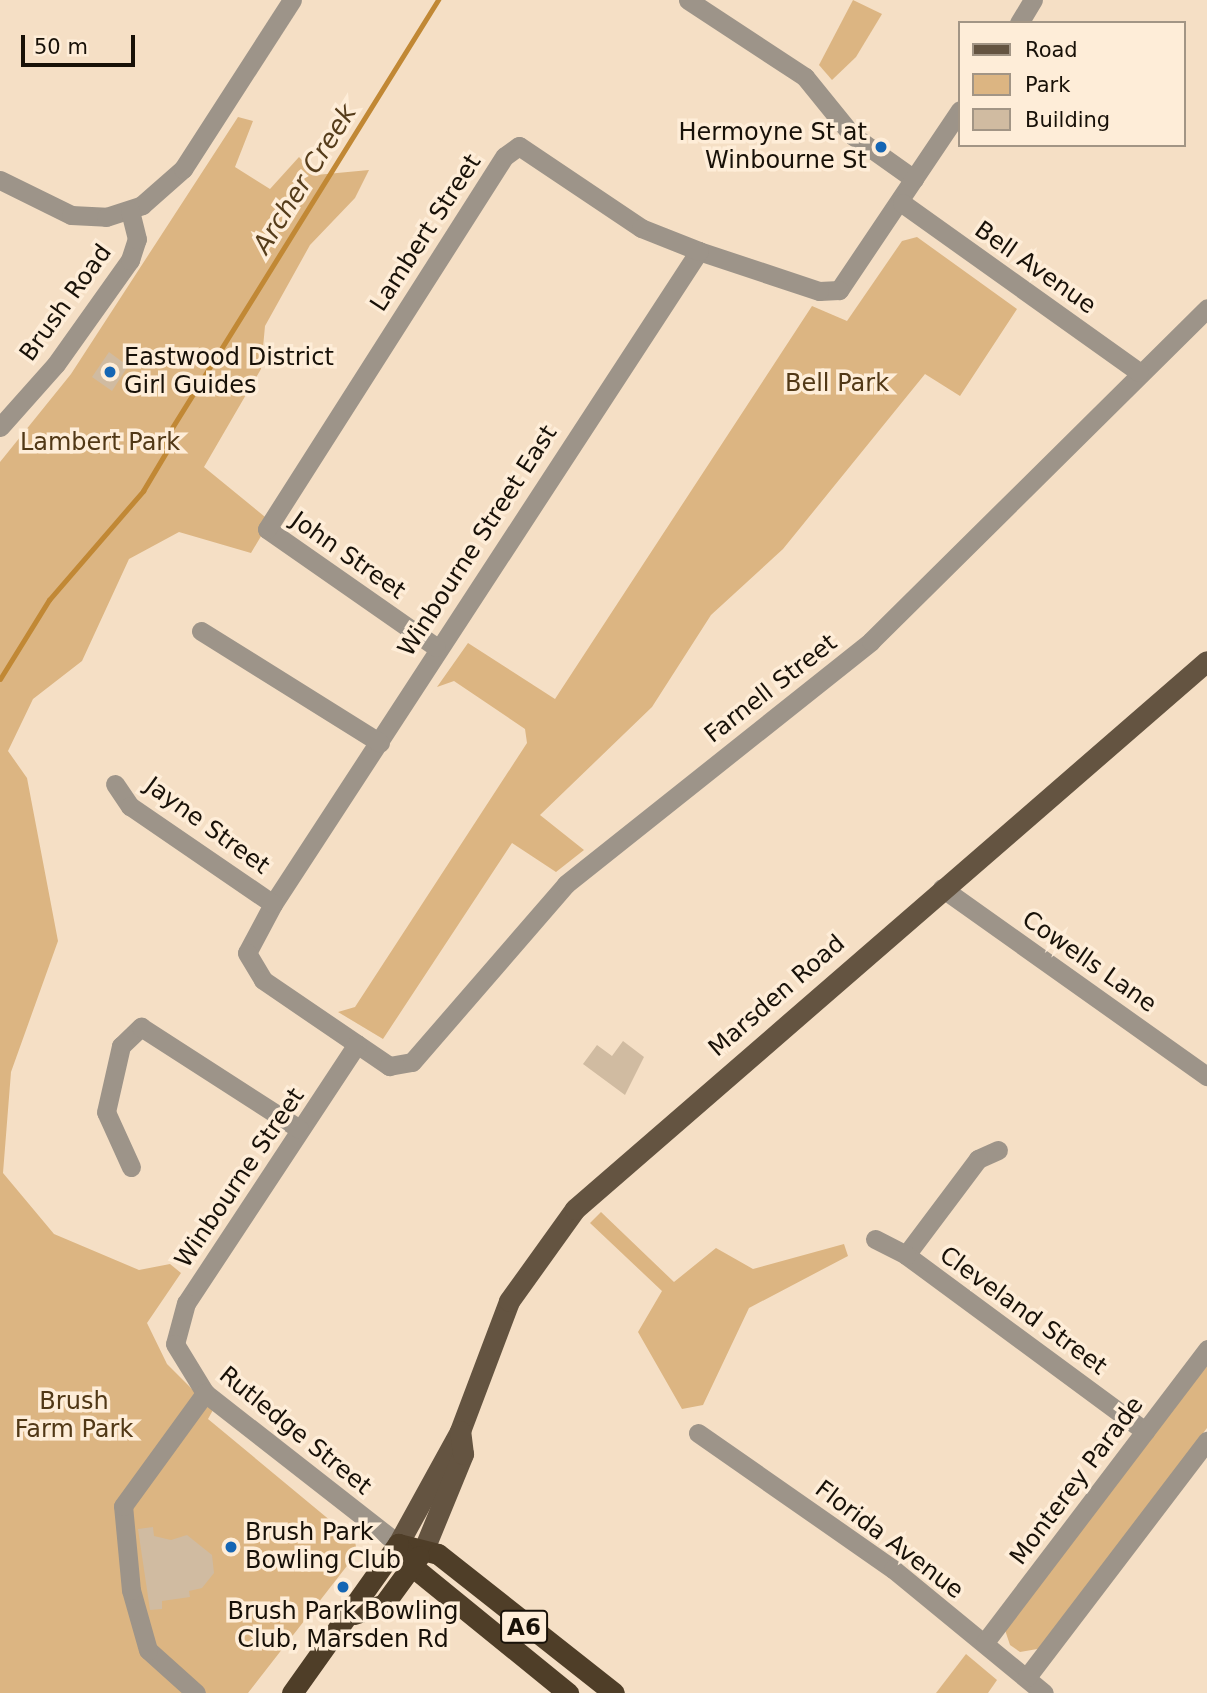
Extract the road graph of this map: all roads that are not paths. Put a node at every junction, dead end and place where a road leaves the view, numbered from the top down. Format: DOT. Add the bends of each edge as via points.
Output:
graph roads {
  1 [pos="292,0"];
  2 [pos="688,0"];
  3 [pos="1033,0"];
  4 [pos="1020,21"];
  5 [pos="958,113"];
  6 [pos="914,179"];
  7 [pos="0,180"];
  8 [pos="902,203"];
  9 [pos="130,211"];
  10 [pos="699,251"];
  11 [pos="1207,309"];
  12 [pos="1139,372"];
  13 [pos="0,427"];
  14 [pos="267,529"];
  15 [pos="201,631"];
  16 [pos="436,647"];
  17 [pos="1207,661"];
  18 [pos="380,743"];
  19 [pos="115,783"];
  20 [pos="942,888"];
  21 [pos="273,904"];
  22 [pos="357,1044"];
  23 [pos="1207,1076"];
  24 [pos="299,1129"];
  25 [pos="998,1150"];
  26 [pos="131,1167"];
  27 [pos="875,1239"];
  28 [pos="906,1255"];
  29 [pos="175,1344"];
  30 [pos="1207,1349"];
  31 [pos="205,1393"];
  32 [pos="460,1431"];
  33 [pos="1145,1431"];
  34 [pos="698,1433"];
  35 [pos="1207,1441"];
  36 [pos="398,1544"];
  37 [pos="418,1558"];
  38 [pos="354,1614"];
  39 [pos="985,1642"];
  40 [pos="1027,1677"];
  41 [pos="196,1693"];
  42 [pos="292,1693"];
  43 [pos="568,1693"];
  44 [pos="614,1693"];
  45 [pos="1044,1693"];
  1 -- 9 [label="street" via="183,169"];
  2 -- 6 [label="street" via="805,77 852,135"];
  3 -- 4 [label="street"];
  5 -- 6 [label="street"];
  6 -- 8 [label="street"];
  7 -- 9 [label="street" via="71,215"];
  8 -- 10 [label="street" via="839,290 819,292"];
  8 -- 12 [label="street, Bell Avenue"];
  9 -- 13 [label="street, Brush Road" via="137,239 130,260 56,364"];
  10 -- 14 [label="street, Lambert Street" via="641,228 519,146 505,156"];
  10 -- 16 [label="street, Winbourne Street East"];
  11 -- 12 [label="street, Farnell Street"];
  12 -- 22 [label="street, Farnell Street" via="871,641 566,884 412,1062 389,1066"];
  14 -- 16 [label="street, John Street"];
  15 -- 18 [label="street"];
  16 -- 18 [label="street, Winbourne Street East"];
  17 -- 20 [label="main road, Marsden Road"];
  18 -- 21 [label="street, Winbourne Street East"];
  19 -- 21 [label="street, Jayne Street" via="130,806"];
  20 -- 23 [label="street, Cowells Lane"];
  20 -- 32 [label="main road, Marsden Road" via="567,1218 499,1321"];
  21 -- 22 [label="street, Winbourne Street East" via="247,953 254,971"];
  22 -- 24 [label="street, Winbourne Street"];
  24 -- 26 [label="street" via="141,1027 121,1046 106,1112"];
  24 -- 29 [label="street, Winbourne Street" via="186,1303"];
  25 -- 28 [label="street, Cleveland Street" via="978,1160"];
  27 -- 28 [label="street, Cleveland Street"];
  28 -- 33 [label="street, Cleveland Street"];
  29 -- 31 [label="street, Rutledge Street"];
  30 -- 33 [label="street, Monterey Parade"];
  31 -- 36 [label="street, Rutledge Street"];
  31 -- 41 [label="street" via="123,1506 131,1590 148,1650"];
  32 -- 36 [label="main road, Marsden Road"];
  32 -- 37 [label="main road, Marsden Road" via="463,1454"];
  33 -- 39 [label="street, Monterey Parade"];
  34 -- 39 [label="street, Florida Avenue" via="893,1569"];
  35 -- 40 [label="street"];
  36 -- 37 [label="highway, A6"];
  36 -- 38 [label="highway, Marsden Road" via="364,1587"];
  37 -- 38 [label="highway, Marsden Road" via="384,1604"];
  37 -- 43 [label="highway, A6"];
  37 -- 44 [label="highway, A6"];
  38 -- 42 [label="highway, Marsden Road"];
  39 -- 40 [label="street, Florida Avenue"];
  40 -- 45 [label="street, Florida Avenue"];
}
